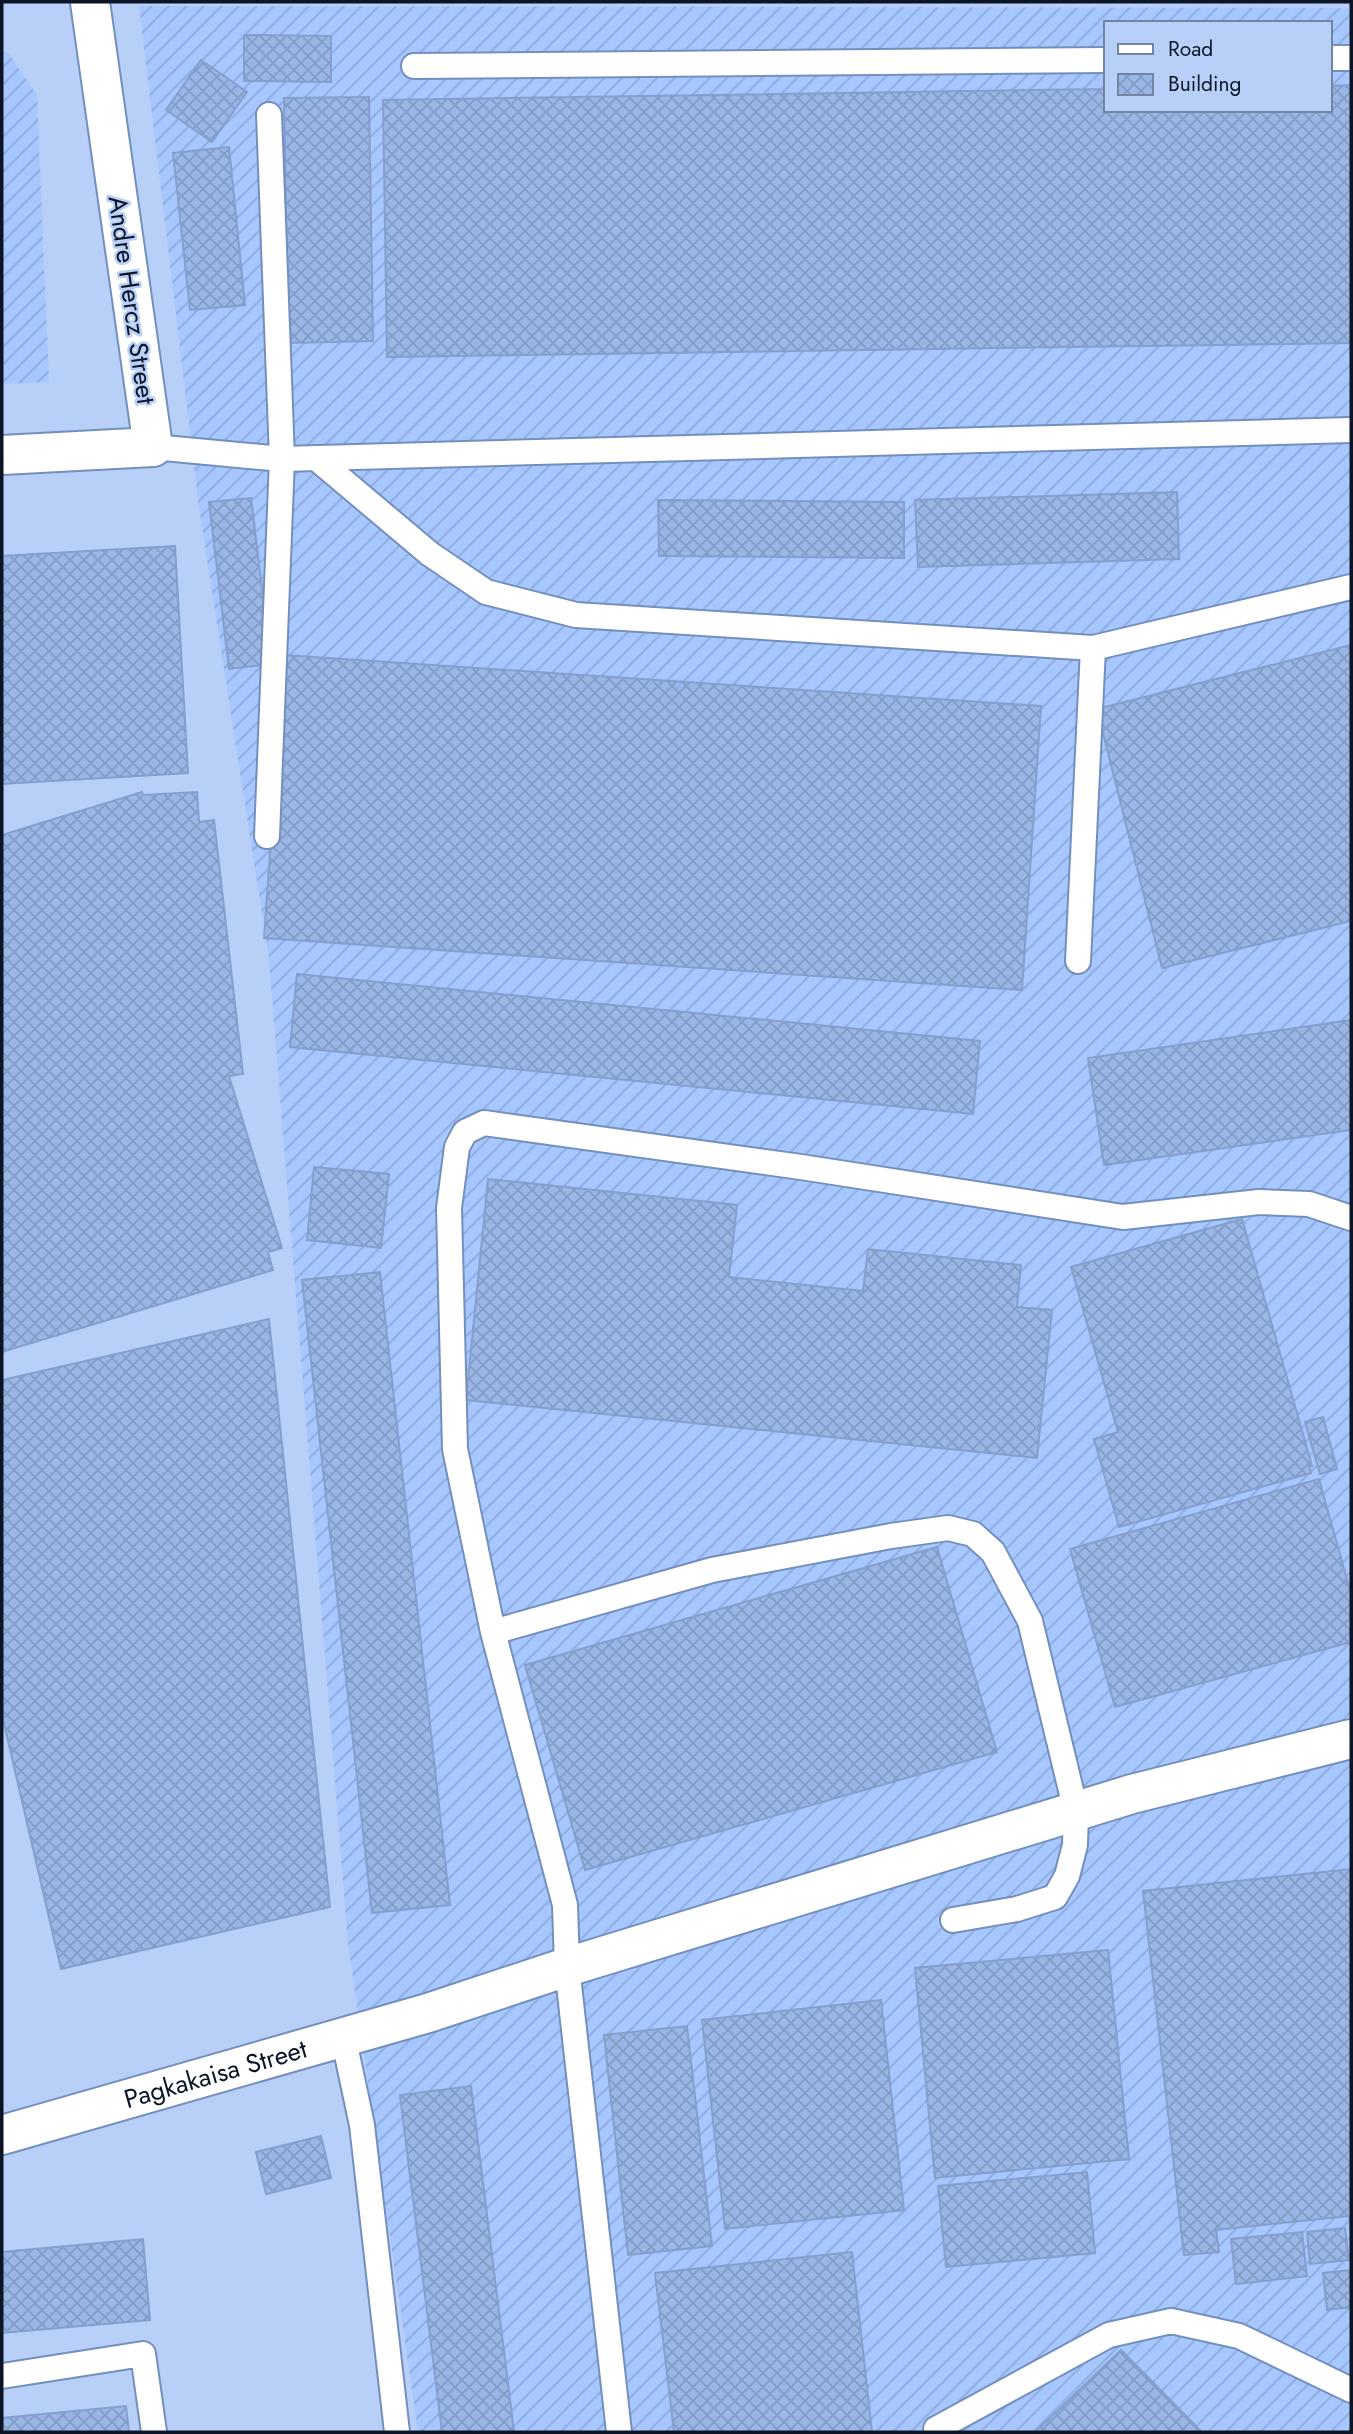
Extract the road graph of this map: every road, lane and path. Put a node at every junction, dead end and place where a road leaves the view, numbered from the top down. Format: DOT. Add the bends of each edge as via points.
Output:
graph roads {
  1 [pos="90,2"];
  2 [pos="1332,58"];
  3 [pos="1351,58"];
  4 [pos="1104,60"];
  5 [pos="414,66"];
  6 [pos="269,115"];
  7 [pos="1351,430"];
  8 [pos="153,447"];
  9 [pos="2,454"];
  10 [pos="282,458"];
  11 [pos="316,458"];
  12 [pos="1351,587"];
  13 [pos="1093,648"];
  14 [pos="267,836"];
  15 [pos="1077,961"];
  16 [pos="1351,1218"];
  17 [pos="493,1632"];
  18 [pos="1351,1739"];
  19 [pos="1076,1811"];
  20 [pos="953,1920"];
  21 [pos="567,1967"];
  22 [pos="342,2036"];
  23 [pos="2,2135"];
  24 [pos="2,2376"];
  25 [pos="1351,2390"];
  26 [pos="936,2429"];
  27 [pos="154,2432"];
  28 [pos="397,2432"];
  29 [pos="619,2432"];
  1 -- 8 [label="street, Andre Hercz Street"];
  2 -- 3 [label="lane"];
  4 -- 5 [label="lane"];
  6 -- 10 [label="lane"];
  7 -- 11 [label="lane"];
  8 -- 9 [label="street"];
  8 -- 10 [label="lane"];
  10 -- 11 [label="lane"];
  10 -- 14 [label="lane"];
  11 -- 13 [label="lane" via="430,554 486,592 576,615"];
  12 -- 13 [label="lane"];
  13 -- 15 [label="lane"];
  16 -- 17 [label="lane" via="1309,1204 1259,1202 1123,1217 484,1123 465,1132 457,1147 449,1208 455,1449"];
  17 -- 19 [label="lane" via="712,1570 903,1534 948,1528 973,1534 993,1552 1030,1621"];
  17 -- 21 [label="lane" via="565,1905"];
  18 -- 19 [label="street, Pagkakaisa Street"];
  19 -- 20 [label="lane" via="1075,1845 1067,1876 1055,1897"];
  19 -- 21 [label="street, Pagkakaisa Street"];
  21 -- 22 [label="street, Pagkakaisa Street"];
  21 -- 29 [label="lane"];
  22 -- 23 [label="street, Pagkakaisa Street"];
  22 -- 28 [label="lane" via="362,2125"];
  24 -- 27 [label="lane" via="143,2354"];
  25 -- 26 [label="lane" via="1239,2336 1171,2321 1109,2335"];
}
